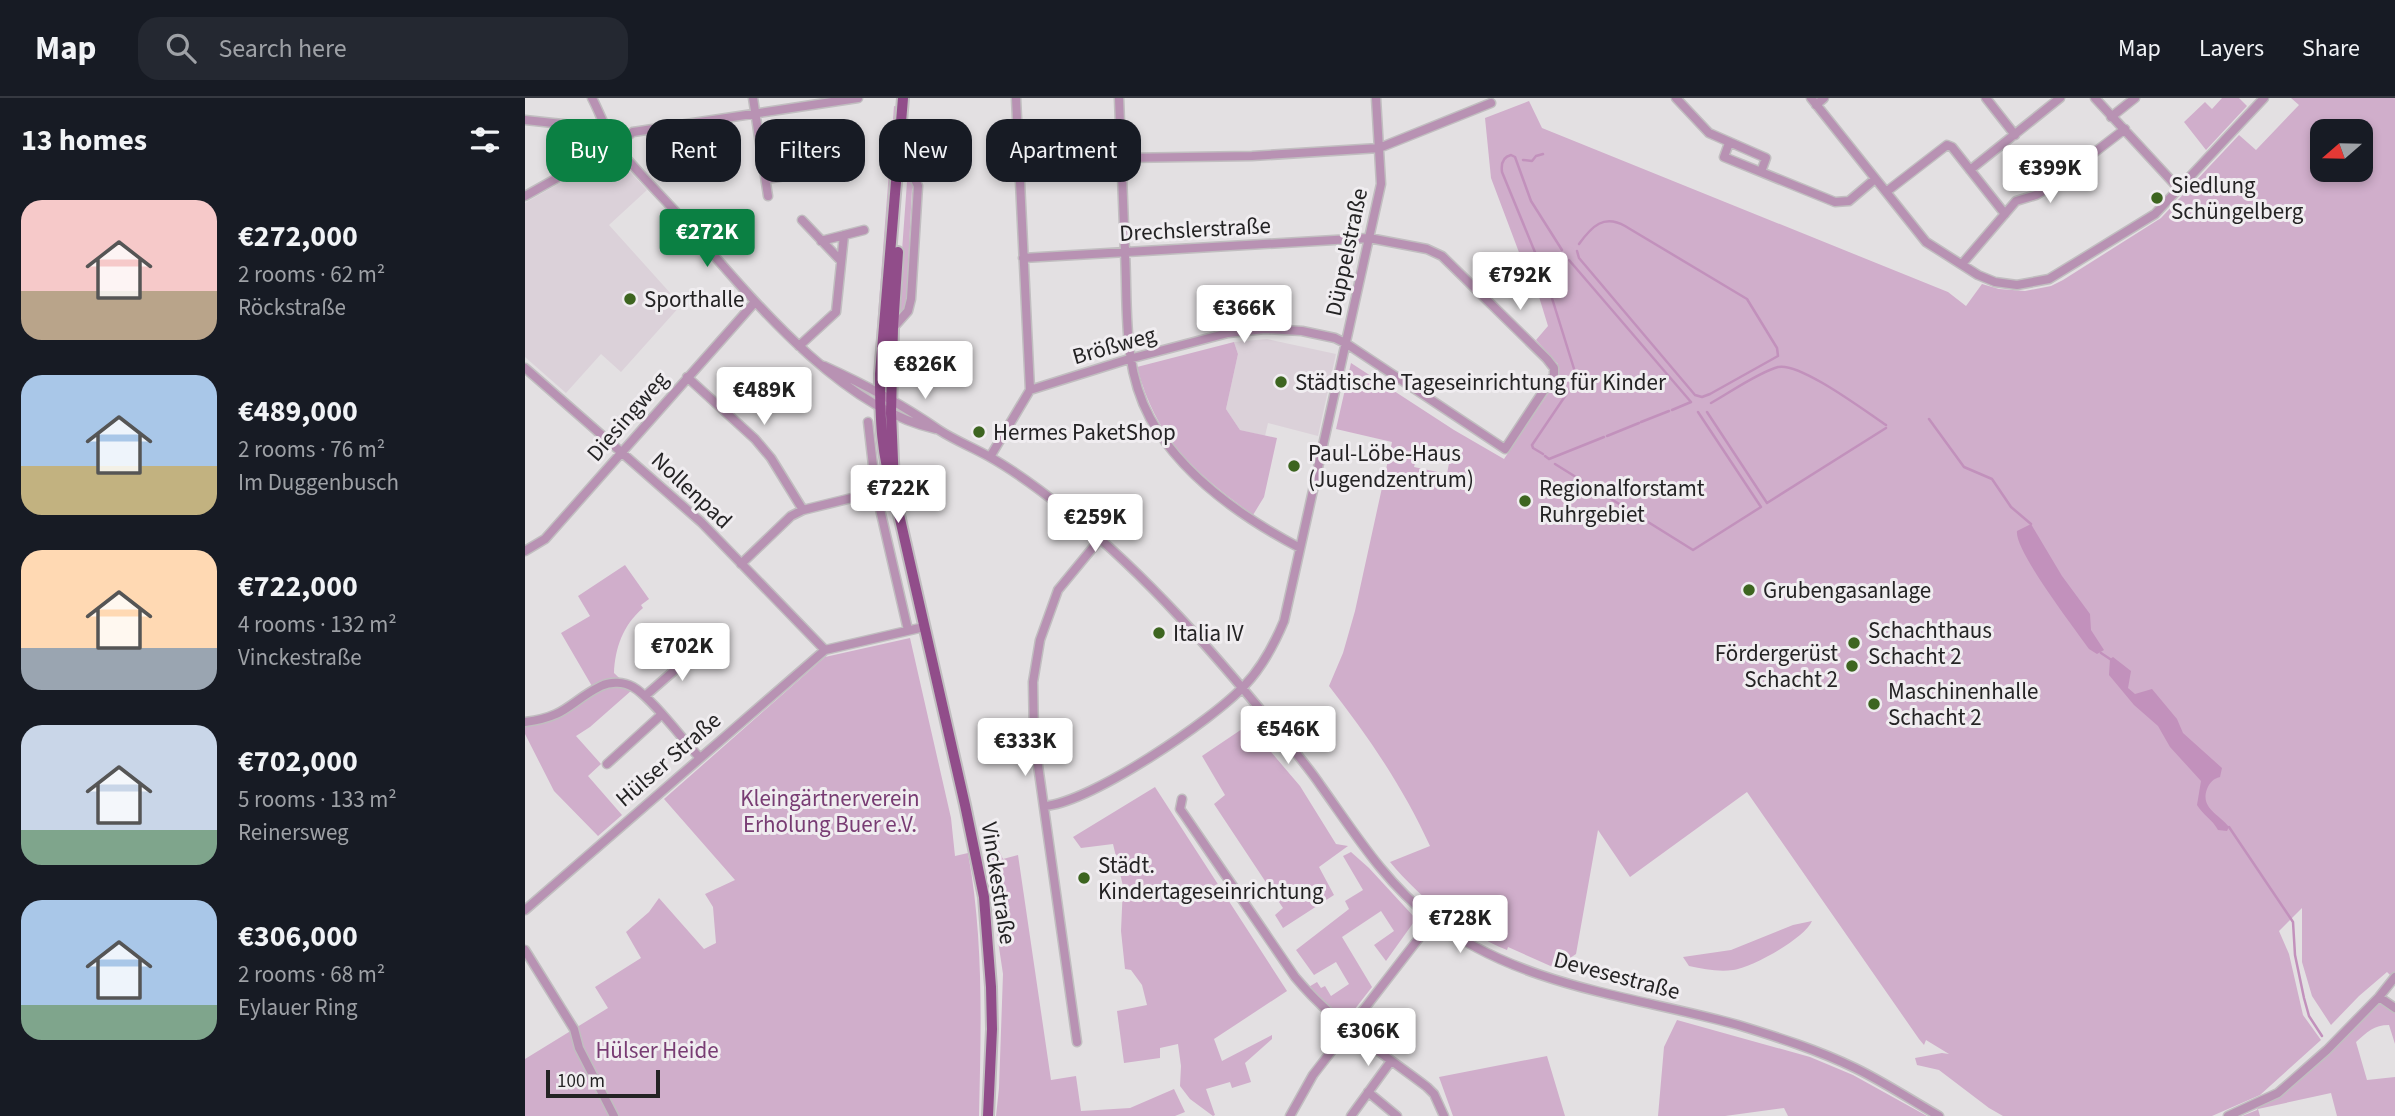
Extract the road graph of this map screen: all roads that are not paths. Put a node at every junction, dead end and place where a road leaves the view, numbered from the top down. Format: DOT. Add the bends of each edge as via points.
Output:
graph roads {
  1 [pos="592,98"];
  2 [pos="753,98"];
  3 [pos="858,98"];
  4 [pos="903,98"];
  5 [pos="911,98"];
  6 [pos="1016,98"];
  7 [pos="1119,98"];
  8 [pos="1376,98"];
  9 [pos="1677,98"];
  10 [pos="1824,98"];
  11 [pos="1986,98"];
  12 [pos="2060,98"];
  13 [pos="2095,98"];
  14 [pos="2135,98"];
  15 [pos="2265,98"];
  16 [pos="1813,101"];
  17 [pos="1491,103"];
  18 [pos="756,113"];
  19 [pos="2111,117"];
  20 [pos="601,119"];
  21 [pos="757,119"];
  22 [pos="1120,119"];
  23 [pos="525,120"];
  24 [pos="546,122"];
  25 [pos="2125,129"];
  26 [pos="632,133"];
  27 [pos="2015,135"];
  28 [pos="1729,143"];
  29 [pos="1379,148"];
  30 [pos="1141,158"];
  31 [pos="632,163"];
  32 [pos="1970,170"];
  33 [pos="1761,172"];
  34 [pos="1875,180"];
  35 [pos="550,182"];
  36 [pos="766,182"];
  37 [pos="1123,182"];
  38 [pos="2180,190"];
  39 [pos="1886,192"];
  40 [pos="525,196"];
  41 [pos="768,196"];
  42 [pos="2005,214"];
  43 [pos="802,220"];
  44 [pos="864,230"];
  45 [pos="843,235"];
  46 [pos="1369,238"];
  47 [pos="821,241"];
  48 [pos="1125,253"];
  49 [pos="1023,258"];
  50 [pos="841,261"];
  51 [pos="1962,264"];
  52 [pos="755,302"];
  53 [pos="1347,344"];
  54 [pos="799,346"];
  55 [pos="1129,359"];
  56 [pos="824,366"];
  57 [pos="526,370"];
  58 [pos="687,377"];
  59 [pos="1030,390"];
  60 [pos="880,393"];
  61 [pos="892,400"];
  62 [pos="879,406"];
  63 [pos="891,413"];
  64 [pos="868,422"];
  65 [pos="940,430"];
  66 [pos="1505,449"];
  67 [pos="622,452"];
  68 [pos="990,457"];
  69 [pos="876,492"];
  70 [pos="895,497"];
  71 [pos="803,510"];
  72 [pos="1100,539"];
  73 [pos="1300,548"];
  74 [pos="525,551"];
  75 [pos="741,564"];
  76 [pos="924,627"];
  77 [pos="908,630"];
  78 [pos="693,648"];
  79 [pos="825,650"];
  80 [pos="1242,688"];
  81 [pos="645,696"];
  82 [pos="661,715"];
  83 [pos="525,722"];
  84 [pos="699,757"];
  85 [pos="607,764"];
  86 [pos="1182,799"];
  87 [pos="1044,806"];
  88 [pos="525,910"];
  89 [pos="1433,920"];
  90 [pos="525,950"];
  91 [pos="2395,977"];
  92 [pos="2379,998"];
  93 [pos="2395,1008"];
  94 [pos="1348,1030"];
  95 [pos="1077,1042"];
  96 [pos="1391,1061"];
  97 [pos="1368,1092"];
  98 [pos="1395,1115"];
  99 [pos="614,1116"];
  100 [pos="988,1116"];
  101 [pos="1290,1116"];
  102 [pos="1351,1116"];
  103 [pos="1444,1116"];
  104 [pos="1939,1116"];
  105 [pos="2228,1116"];
  1 -- 20 [label="street"];
  2 -- 18 [label="street"];
  3 -- 18 [label="street"];
  4 -- 60 [label="main road, Vinckestraße"];
  5 -- 61 [label="main road, Vinckestraße" via="893,328"];
  6 -- 49 [label="street"];
  7 -- 22 [label="street"];
  8 -- 29 [label="street, Düppelstraße"];
  9 -- 28 [label="street" via="1709,133"];
  10 -- 16 [label="street"];
  11 -- 27 [label="street"];
  12 -- 27 [label="street"];
  13 -- 19 [label="street"];
  14 -- 19 [label="street"];
  15 -- 38 [label="street"];
  16 -- 34 [label="street"];
  17 -- 29 [label="street"];
  18 -- 21 [label="street"];
  18 -- 26 [label="street"];
  19 -- 25 [label="street"];
  23 -- 24 [label="street"];
  25 -- 38 [label="street"];
  25 -- 42 [label="street" via="2048,188 2016,201"];
  27 -- 32 [label="street"];
  28 -- 33 [label="street" via="1724,157"];
  28 -- 33 [label="street" via="1766,158"];
  29 -- 30 [label="street"];
  29 -- 46 [label="street, Düppelstraße" via="1381,184"];
  31 -- 52 [label="street"];
  32 -- 39 [label="street" via="1952,147 1945,145"];
  32 -- 42 [label="street"];
  33 -- 34 [label="street" via="1840,202 1849,201"];
  34 -- 39 [label="street"];
  35 -- 40 [label="street"];
  36 -- 41 [label="street"];
  37 -- 48 [label="street"];
  38 -- 51 [label="street" via="2155,214 2049,279 2011,285 1987,279"];
  39 -- 51 [label="street" via="1926,242"];
  42 -- 51 [label="street"];
  43 -- 47 [label="street"];
  44 -- 45 [label="street"];
  45 -- 47 [label="street"];
  45 -- 50 [label="street"];
  46 -- 48 [label="street, Drechslerstraße"];
  46 -- 53 [label="street, Düppelstraße"];
  46 -- 66 [label="street, Drechslerstraße" via="1442,256 1553,366 1552,379"];
  47 -- 50 [label="street"];
  48 -- 49 [label="street, Drechslerstraße"];
  48 -- 55 [label="street"];
  49 -- 59 [label="street"];
  50 -- 54 [label="street" via="836,312"];
  52 -- 54 [label="street"];
  52 -- 58 [label="street, Diesingweg"];
  53 -- 55 [label="street, Brößweg" via="1301,331 1257,329"];
  53 -- 66 [label="street, Brößweg"];
  53 -- 73 [label="street, Düppelstraße"];
  54 -- 56 [label="street"];
  55 -- 59 [label="street, Brößweg"];
  55 -- 73 [label="street" via="1147,411 1170,447 1229,504"];
  56 -- 60 [label="street, Devesestraße"];
  56 -- 62 [label="street, Devesestraße"];
  57 -- 67 [label="street, Nollenpad"];
  58 -- 67 [label="street, Diesingweg"];
  58 -- 71 [label="street" via="755,439"];
  59 -- 68 [label="street"];
  60 -- 61 [label="street, Devesestraße"];
  60 -- 62 [label="main road, Vinckestraße"];
  61 -- 63 [label="main road, Vinckestraße"];
  61 -- 65 [label="street, Devesestraße"];
  62 -- 63 [label="street, Devesestraße"];
  62 -- 70 [label="main road, Vinckestraße" via="883,452"];
  63 -- 65 [label="street, Devesestraße"];
  63 -- 70 [label="main road, Vinckestraße"];
  64 -- 69 [label="street"];
  65 -- 68 [label="street, Devesestraße"];
  67 -- 74 [label="street, Diesingweg" via="545,539"];
  67 -- 75 [label="street, Nollenpad"];
  68 -- 72 [label="street, Devesestraße"];
  69 -- 71 [label="street"];
  69 -- 77 [label="street"];
  70 -- 76 [label="main road, Vinckestraße"];
  71 -- 75 [label="street"];
  72 -- 80 [label="street, Devesestraße" via="1173,609"];
  72 -- 87 [label="street" via="1058,590 1037,653 1033,718"];
  73 -- 80 [label="street, Düppelstraße" via="1284,621 1270,653"];
  75 -- 79 [label="street, Nollenpad"];
  76 -- 77 [label="street, Hülser Straße"];
  76 -- 100 [label="main road, Vinckestraße" via="983,897 992,1019"];
  77 -- 79 [label="street, Hülser Straße"];
  78 -- 81 [label="street" via="684,662"];
  79 -- 84 [label="street, Hülser Straße"];
  80 -- 87 [label="street, Düppelstraße" via="1147,759 1084,793"];
  80 -- 89 [label="street, Devesestraße" via="1302,760 1380,869"];
  81 -- 82 [label="street"];
  81 -- 83 [label="street" via="633,687 611,683 549,719"];
  82 -- 84 [label="street"];
  82 -- 85 [label="street"];
  84 -- 88 [label="street, Hülser Straße"];
  86 -- 94 [label="street" via="1181,809 1295,977 1315,1002"];
  87 -- 95 [label="street"];
  89 -- 94 [label="street"];
  89 -- 104 [label="street, Devesestraße" via="1468,943 1529,971 1794,1043 1854,1067"];
  90 -- 99 [label="street" via="574,1029"];
  91 -- 92 [label="street"];
  92 -- 93 [label="street"];
  92 -- 105 [label="street" via="2278,1093"];
  94 -- 96 [label="street"];
  94 -- 101 [label="street"];
  96 -- 97 [label="street"];
  96 -- 103 [label="street" via="1434,1094"];
  97 -- 98 [label="street"];
  97 -- 102 [label="street"];
}
